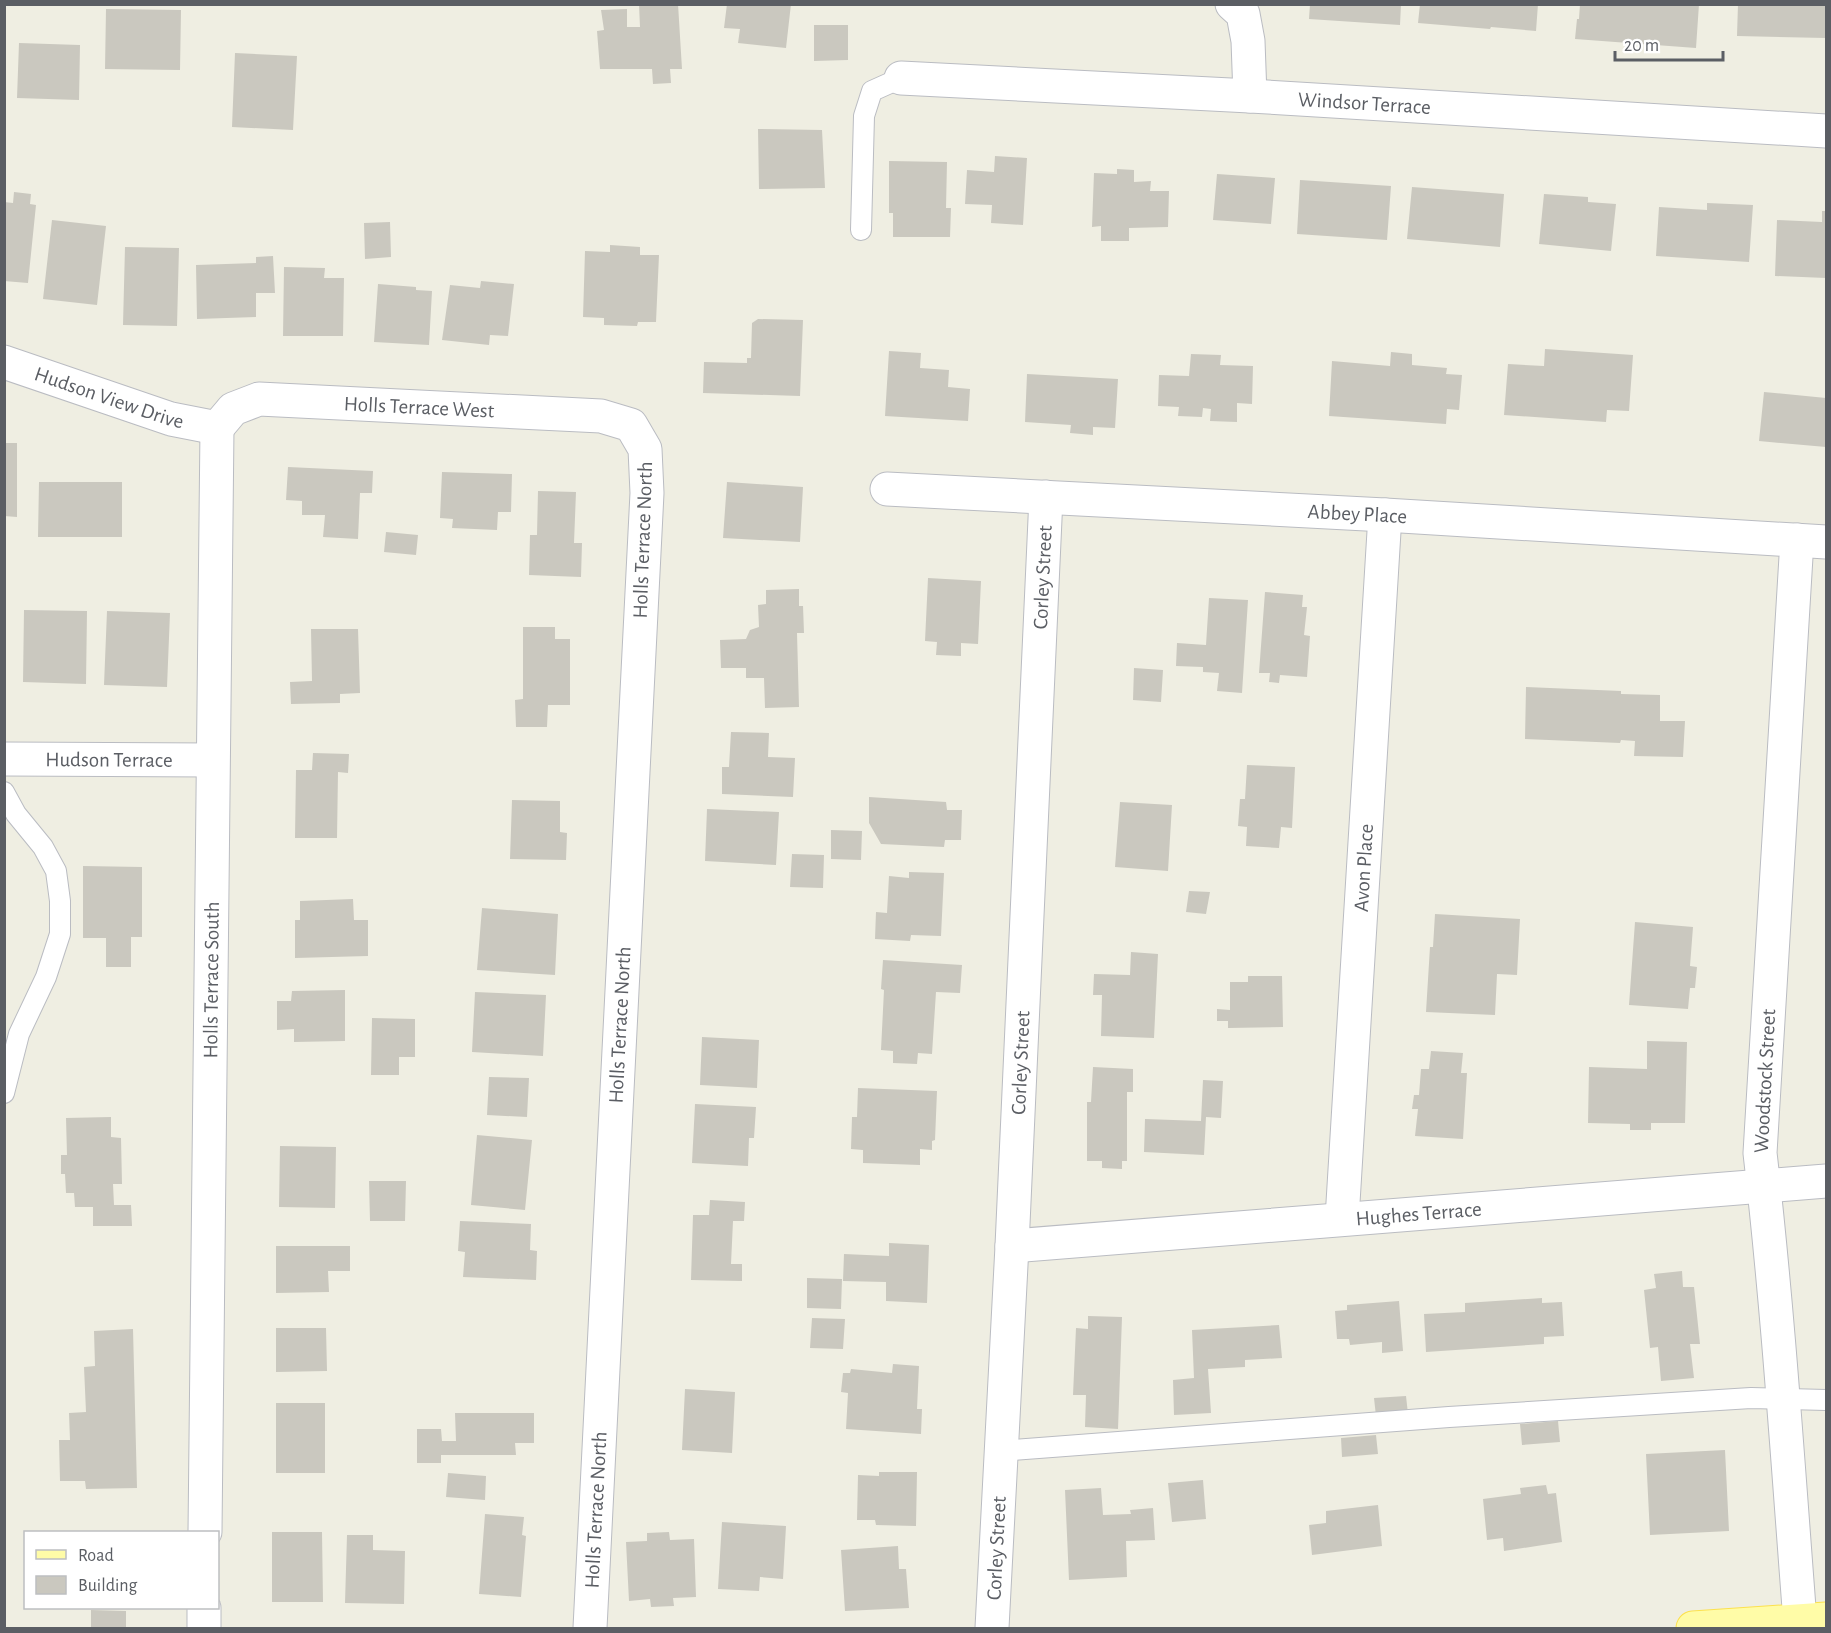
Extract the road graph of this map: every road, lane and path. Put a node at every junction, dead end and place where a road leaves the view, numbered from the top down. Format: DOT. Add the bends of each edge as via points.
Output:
graph roads {
  1 [pos="1232,4"];
  2 [pos="901,78"];
  3 [pos="1250,96"];
  4 [pos="1827,131"];
  5 [pos="861,230"];
  6 [pos="4,362"];
  7 [pos="631,425"];
  8 [pos="217,428"];
  9 [pos="887,489"];
  10 [pos="1046,497"];
  11 [pos="1385,515"];
  12 [pos="1812,541"];
  13 [pos="4,759"];
  14 [pos="212,760"];
  15 [pos="4,792"];
  16 [pos="4,1093"];
  17 [pos="1827,1181"];
  18 [pos="1764,1186"];
  19 [pos="1342,1219"];
  20 [pos="1012,1246"];
  21 [pos="1784,1400"];
  22 [pos="1827,1400"];
  23 [pos="1000,1450"];
  24 [pos="205,1531"];
  25 [pos="204,1609"];
  26 [pos="1813,1620"];
  27 [pos="204,1629"];
  28 [pos="590,1629"];
  29 [pos="992,1629"];
  30 [pos="1693,1629"];
  1 -- 3 [label="street" via="1243,14"];
  2 -- 3 [label="street, Windsor Terrace"];
  2 -- 5 [label="lane" via="872,91 864,116"];
  3 -- 4 [label="street, Windsor Terrace"];
  6 -- 8 [label="street, Hudson View Drive" via="171,419"];
  7 -- 8 [label="street, Holls Terrace West" via="602,416 259,399 233,409"];
  7 -- 28 [label="street, Holls Terrace North" via="645,449 647,494"];
  8 -- 14 [label="street, Holls Terrace South"];
  9 -- 10 [label="street, Abbey Place"];
  10 -- 11 [label="street, Abbey Place"];
  10 -- 20 [label="street, Corley Street"];
  11 -- 12 [label="street, Abbey Place"];
  11 -- 19 [label="street, Avon Place"];
  12 -- 18 [label="street, Woodstock Street" via="1760,1153"];
  13 -- 14 [label="street, Hudson Terrace"];
  14 -- 24 [label="street, Holls Terrace South"];
  15 -- 16 [label="lane" via="56,871 60,934 46,976 18,1034"];
  17 -- 18 [label="street, Hughes Terrace"];
  18 -- 19 [label="street, Hughes Terrace"];
  18 -- 21 [label="street, Woodstock Street"];
  19 -- 20 [label="street, Hughes Terrace"];
  20 -- 23 [label="street, Corley Street"];
  21 -- 22 [label="lane"];
  21 -- 23 [label="lane" via="1751,1398 1460,1416"];
  21 -- 26 [label="street, Woodstock Street"];
  23 -- 29 [label="street, Corley Street"];
  25 -- 27 [label="street"];
  26 -- 30 [label="main road"];
}
